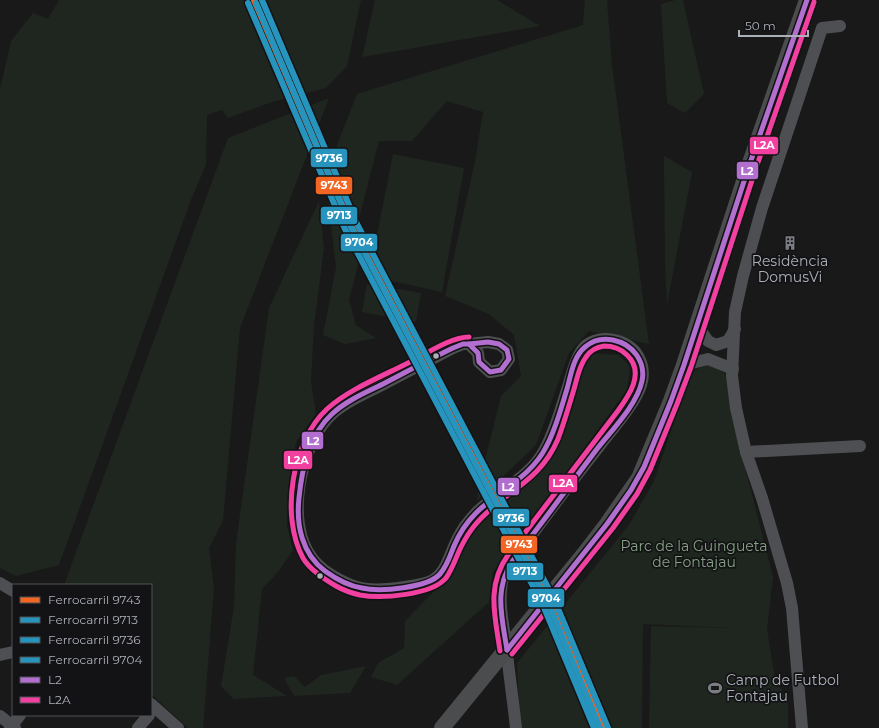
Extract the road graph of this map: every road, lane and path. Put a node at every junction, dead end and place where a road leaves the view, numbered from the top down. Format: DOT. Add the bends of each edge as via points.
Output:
graph roads {
  1 [pos="806,0"];
  2 [pos="840,26"];
  3 [pos="696,324"];
  4 [pos="735,329"];
  5 [pos="469,344"];
  6 [pos="716,345"];
  7 [pos="689,346"];
  8 [pos="734,355"];
  9 [pos="708,359"];
  10 [pos="684,365"];
  11 [pos="733,369"];
  12 [pos="860,446"];
  13 [pos="746,452"];
  14 [pos="0,583"];
  15 [pos="12,590"];
  16 [pos="506,650"];
  17 [pos="12,652"];
  18 [pos="0,655"];
  19 [pos="152,711"];
  20 [pos="0,716"];
  21 [pos="19,716"];
  22 [pos="147,716"];
  23 [pos="801,716"];
  24 [pos="12,727"];
  25 [pos="138,728"];
  26 [pos="178,728"];
  27 [pos="442,728"];
  28 [pos="516,728"];
  29 [pos="802,728"];
  30 [pos="810,728"];
  1 -- 3 [label="main road"];
  2 -- 4 [label="street" via="822,28 742,276"];
  3 -- 6 [label="street" via="708,341"];
  3 -- 7 [label="main road"];
  4 -- 6 [label="street" via="728,341"];
  4 -- 8 [label="street"];
  5 -- 16 [label="street" via="452,348 347,403 328,417 307,453 297,510 302,539 310,556 342,580 354,586 391,589 432,580 443,571 463,528 477,512 511,486 544,453 581,351 595,341 608,339 627,344 634,350 642,367 642,381 636,395 503,577 500,600"];
  6 -- 7 [label="street"];
  6 -- 8 [label="street"];
  7 -- 9 [label="street"];
  7 -- 10 [label="main road"];
  8 -- 9 [label="street"];
  8 -- 11 [label="street"];
  9 -- 10 [label="street"];
  9 -- 11 [label="street"];
  10 -- 16 [label="main road" via="644,467 631,490"];
  11 -- 13 [label="street" via="736,408"];
  12 -- 13 [label="street"];
  13 -- 23 [label="street" via="787,583 792,608"];
  14 -- 15 [label="street"];
  16 -- 27 [label="main road"];
  16 -- 28 [label="street"];
  17 -- 18 [label="street"];
  19 -- 26 [label="street"];
  20 -- 24 [label="street"];
  21 -- 24 [label="street"];
  22 -- 25 [label="street"];
  23 -- 29 [label="street"];
  23 -- 30 [label="street"];
}
